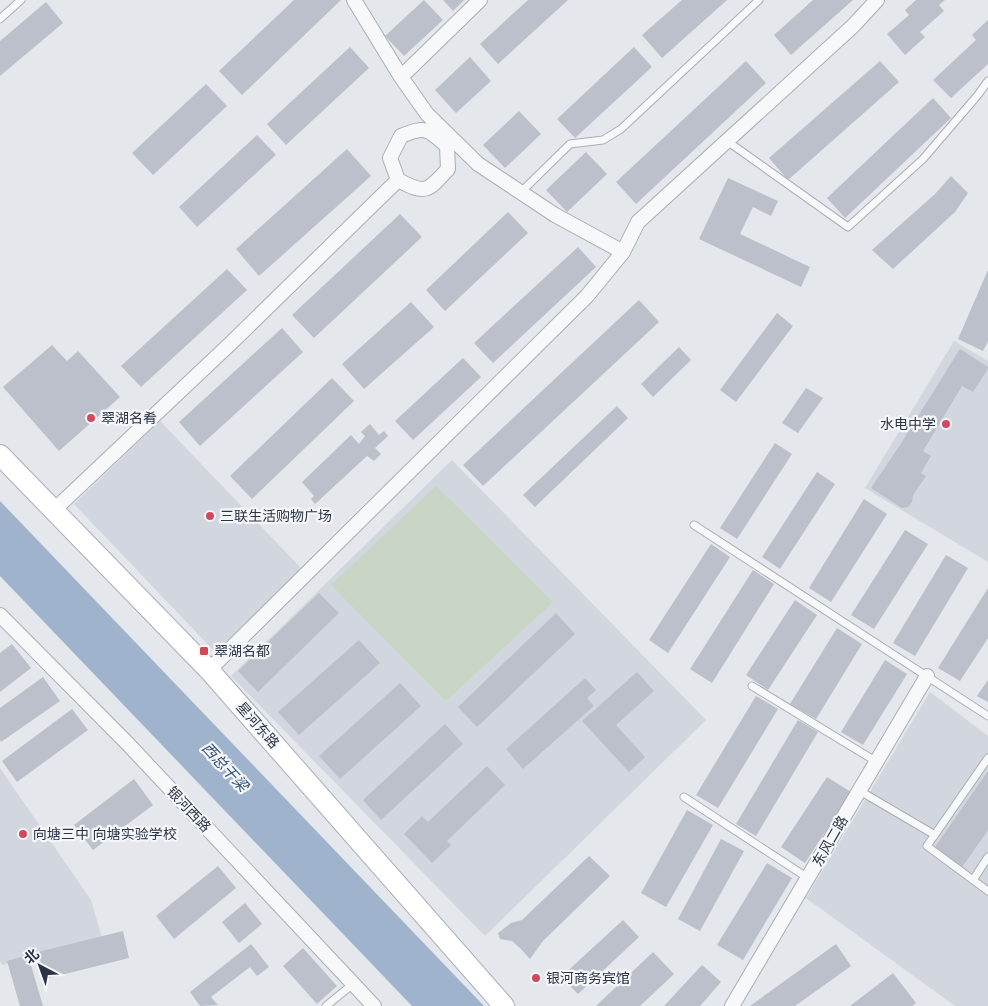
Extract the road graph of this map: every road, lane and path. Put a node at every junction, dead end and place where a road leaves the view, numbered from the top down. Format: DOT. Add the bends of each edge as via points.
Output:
graph roads {
  1 [pos="22,0"];
  2 [pos="354,0"];
  3 [pos="480,0"];
  4 [pos="760,0"];
  5 [pos="877,0"];
  6 [pos="0,19"];
  7 [pos="401,76"];
  8 [pos="988,81"];
  9 [pos="727,141"];
  10 [pos="398,180"];
  11 [pos="521,192"];
  12 [pos="623,252"];
  13 [pos="0,455"];
  14 [pos="54,510"];
  15 [pos="694,525"];
  16 [pos="0,615"];
  17 [pos="209,670"];
  18 [pos="927,676"];
  19 [pos="752,686"];
  20 [pos="988,716"];
  21 [pos="988,758"];
  22 [pos="877,762"];
  23 [pos="860,791"];
  24 [pos="684,797"];
  25 [pos="935,835"];
  26 [pos="988,857"];
  27 [pos="808,878"];
  28 [pos="973,880"];
  29 [pos="988,891"];
  30 [pos="353,984"];
  31 [pos="326,1006"];
  32 [pos="374,1006"];
  33 [pos="503,1006"];
  34 [pos="732,1006"];
  1 -- 6 [label="lane"];
  2 -- 7 [label="street"];
  3 -- 7 [label="street"];
  4 -- 11 [label="lane" via="622,128 603,140 570,144"];
  5 -- 9 [label="street" via="853,26"];
  7 -- 11 [label="street" via="427,114 478,164"];
  8 -- 9 [label="lane" via="924,159 848,227"];
  9 -- 12 [label="street" via="638,222"];
  10 -- 10 [label="street" via="390,158 401,136 417,129 430,131 447,146 448,169 432,187 415,189"];
  10 -- 14 [label="street"];
  11 -- 12 [label="street" via="555,215"];
  12 -- 17 [label="street" via="587,296"];
  13 -- 14 [label="main road, 星河东路"];
  14 -- 17 [label="main road, 星河东路"];
  15 -- 18 [label="lane"];
  16 -- 30 [label="street, 银河西路" via="128,744"];
  17 -- 33 [label="main road, 星河东路"];
  18 -- 20 [label="lane"];
  18 -- 22 [label="street, 东风二路"];
  19 -- 22 [label="lane"];
  21 -- 25 [label="lane"];
  22 -- 23 [label="street, 东风二路"];
  23 -- 25 [label="lane"];
  23 -- 27 [label="street, 东风二路"];
  24 -- 27 [label="lane"];
  25 -- 28 [label="lane" via="928,846"];
  26 -- 28 [label="lane"];
  27 -- 34 [label="street, 东风二路"];
  28 -- 29 [label="lane"];
  30 -- 31 [label="lane"];
  30 -- 32 [label="street, 银河西路"];
}
